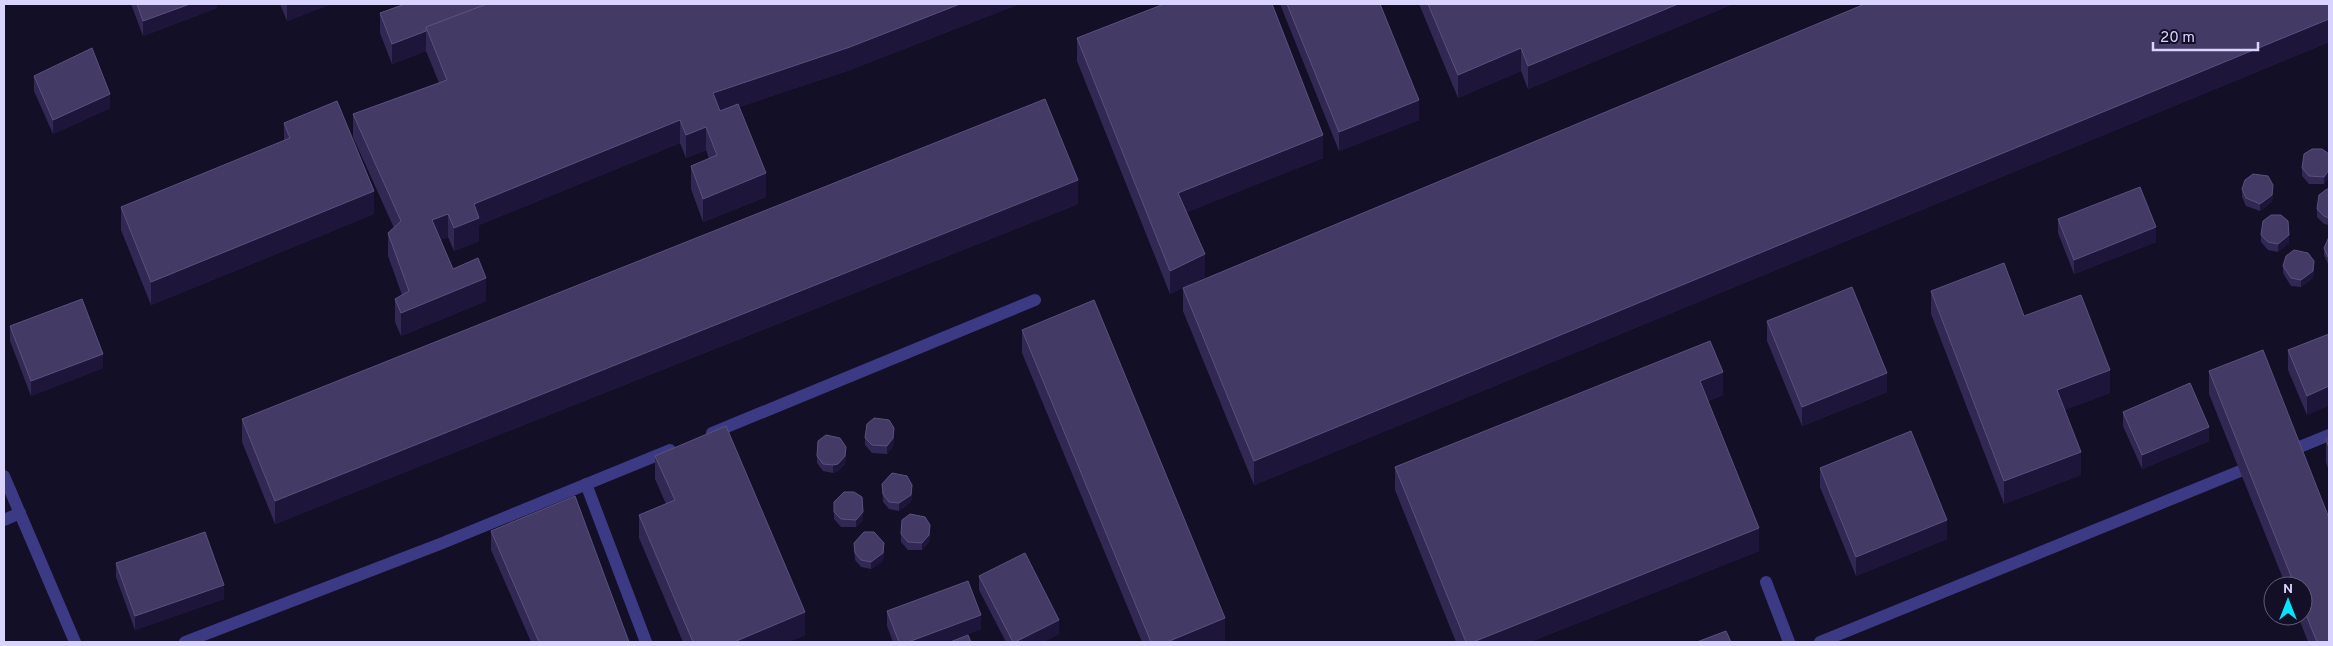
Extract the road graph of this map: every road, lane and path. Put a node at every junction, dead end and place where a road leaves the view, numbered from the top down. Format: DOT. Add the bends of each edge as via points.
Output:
graph roads {
  1 [pos="1035,300"];
  2 [pos="2329,435"];
  3 [pos="696,439"];
  4 [pos="678,446"];
  5 [pos="4,476"];
  6 [pos="586,484"];
  7 [pos="20,513"];
  8 [pos="4,520"];
  9 [pos="1766,582"];
  10 [pos="75,642"];
  11 [pos="185,642"];
  12 [pos="646,642"];
  13 [pos="1789,642"];
  14 [pos="1820,642"];
  1 -- 3 [label="lane"];
  2 -- 14 [label="lane"];
  4 -- 6 [label="lane"];
  5 -- 7 [label="lane"];
  6 -- 11 [label="lane"];
  6 -- 12 [label="lane"];
  7 -- 8 [label="lane"];
  7 -- 10 [label="lane"];
  9 -- 13 [label="lane"];
}
